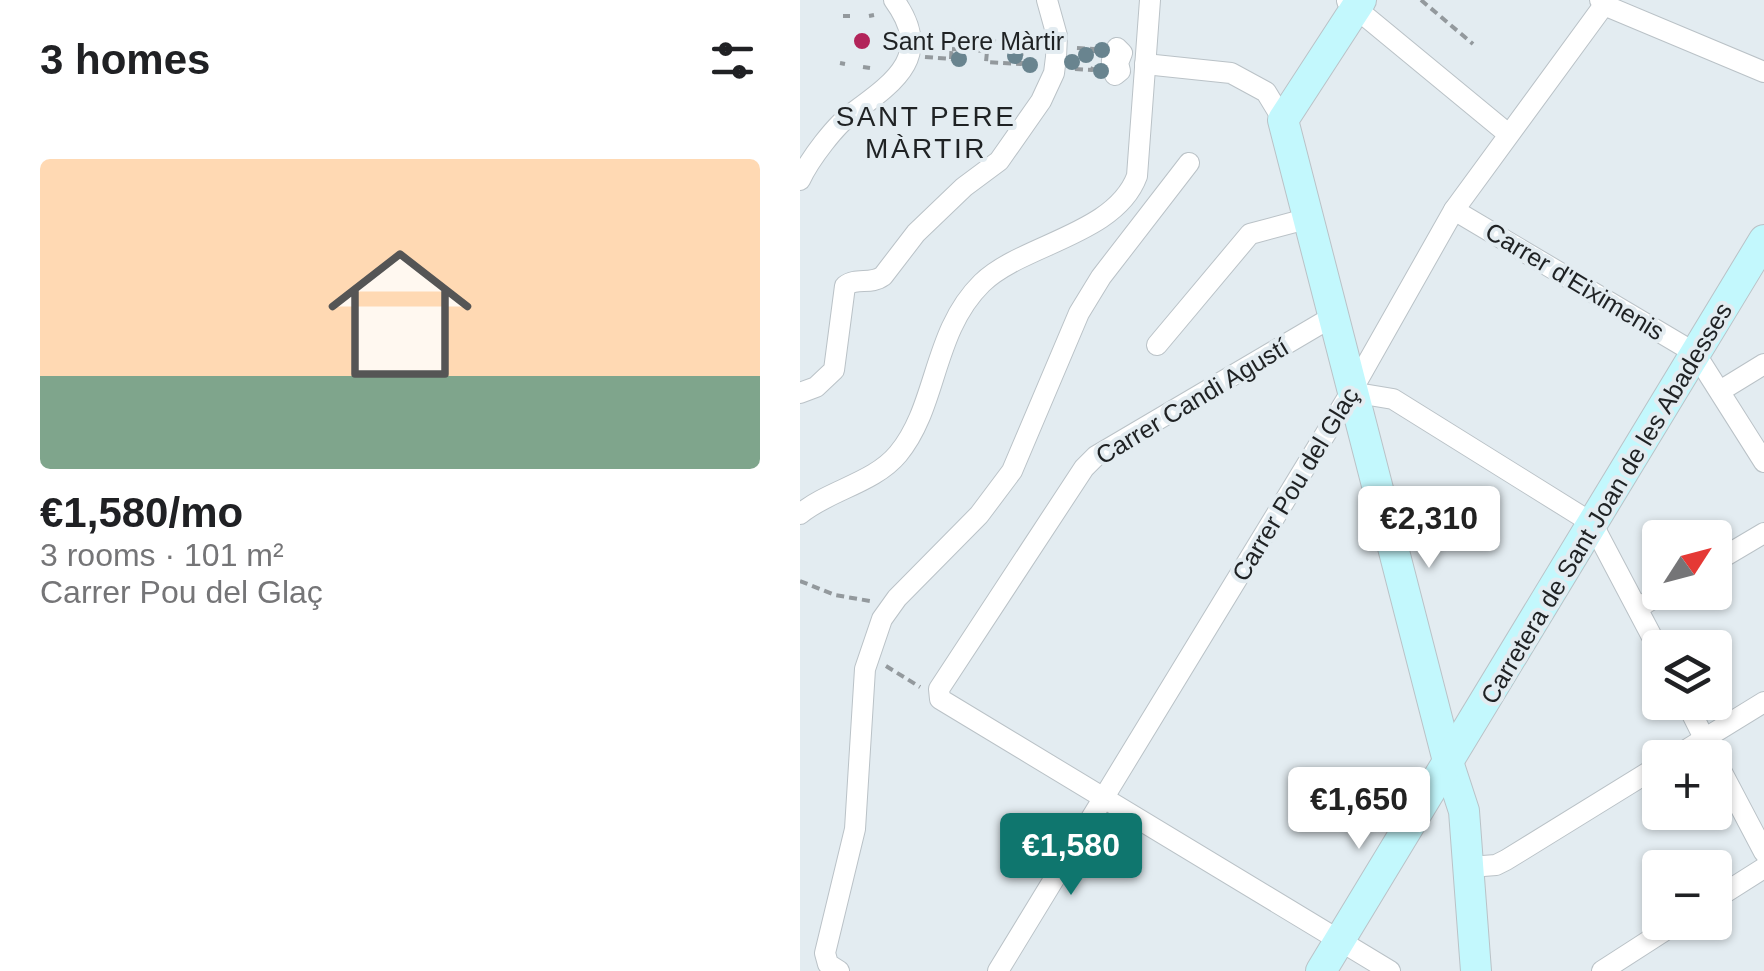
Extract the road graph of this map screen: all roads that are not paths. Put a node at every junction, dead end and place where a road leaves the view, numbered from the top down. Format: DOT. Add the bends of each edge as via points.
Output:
graph roads {
  1 [pos="1047,0"];
  2 [pos="1150,0"];
  3 [pos="1354,3"];
  4 [pos="1602,3"];
  5 [pos="901,5"];
  6 [pos="1145,64"];
  7 [pos="1764,72"];
  8 [pos="1283,120"];
  9 [pos="1507,133"];
  10 [pos="1189,163"];
  11 [pos="1137,176"];
  12 [pos="800,180"];
  13 [pos="1164,196"];
  14 [pos="1454,210"];
  15 [pos="1306,219"];
  16 [pos="1764,240"];
  17 [pos="1332,318"];
  18 [pos="1157,345"];
  19 [pos="1695,353"];
  20 [pos="1764,364"];
  21 [pos="1720,390"];
  22 [pos="1351,392"];
  23 [pos="800,393"];
  24 [pos="1764,462"];
  25 [pos="800,514"];
  26 [pos="1592,523"];
  27 [pos="1764,533"];
  28 [pos="1732,552"];
  29 [pos="1642,606"];
  30 [pos="1638,608"];
  31 [pos="1649,630"];
  32 [pos="1764,702"];
  33 [pos="1695,720"];
  34 [pos="1704,738"];
  35 [pos="1701,740"];
  36 [pos="1448,765"];
  37 [pos="1642,777"];
  38 [pos="1732,791"];
  39 [pos="1102,800"];
  40 [pos="1764,852"];
  41 [pos="1470,867"];
  42 [pos="1764,868"];
  43 [pos="1732,888"];
  44 [pos="1650,940"];
  45 [pos="1339,941"];
  46 [pos="834,970"];
  47 [pos="998,971"];
  48 [pos="1322,971"];
  49 [pos="1390,971"];
  50 [pos="1476,971"];
  51 [pos="1602,971"];
  1 -- 23 [label="street" via="1057,36 1056,68 1026,126 999,161 916,233 880,279 844,286 834,370"];
  2 -- 6 [label="street"];
  3 -- 8 [label="main road"];
  3 -- 9 [label="street"];
  4 -- 7 [label="street"];
  4 -- 9 [label="street, Carrer Pou del Glaç"];
  5 -- 12 [label="street" via="912,39 909,60 850,114"];
  6 -- 8 [label="street" via="1231,72 1266,92"];
  6 -- 11 [label="street"];
  8 -- 15 [label="main road"];
  9 -- 14 [label="street, Carrer Pou del Glaç"];
  10 -- 13 [label="street"];
  11 -- 13 [label="street"];
  11 -- 25 [label="street" via="1102,217 981,284 952,326 916,426 897,455"];
  13 -- 46 [label="street" via="1078,313 1012,472 888,608 873,640 862,688 855,829 825,953"];
  14 -- 19 [label="street, Carrer d'Eiximenis"];
  14 -- 22 [label="street, Carrer Pou del Glaç"];
  15 -- 17 [label="main road"];
  15 -- 18 [label="street" via="1250,234"];
  16 -- 19 [label="main road, Carretera de Sant Joan de les Abadesses"];
  17 -- 22 [label="main road"];
  17 -- 39 [label="street, Carrer Candi Agustí" via="1096,456 938,689 940,700"];
  19 -- 21 [label="street"];
  19 -- 26 [label="main road, Carretera de Sant Joan de les Abadesses"];
  20 -- 21 [label="street"];
  21 -- 24 [label="street"];
  22 -- 26 [label="street" via="1393,400"];
  22 -- 36 [label="main road"];
  22 -- 39 [label="street, Carrer Pou del Glaç"];
  26 -- 30 [label="street"];
  26 -- 36 [label="main road, Carretera de Sant Joan de les Abadesses"];
  27 -- 28 [label="street"];
  29 -- 30 [label="street"];
  30 -- 31 [label="street"];
  32 -- 34 [label="street"];
  33 -- 34 [label="street"];
  34 -- 35 [label="street"];
  36 -- 41 [label="main road" via="1463,804"];
  36 -- 45 [label="main road, Carretera de Sant Joan de les Abadesses"];
  37 -- 41 [label="street" via="1506,860"];
  38 -- 40 [label="street"];
  39 -- 45 [label="street"];
  39 -- 47 [label="street, Carrer Pou del Glaç"];
  41 -- 50 [label="main road"];
  42 -- 43 [label="street"];
  44 -- 51 [label="street"];
  45 -- 48 [label="main road, Carretera de Sant Joan de les Abadesses"];
  45 -- 49 [label="street"];
}
